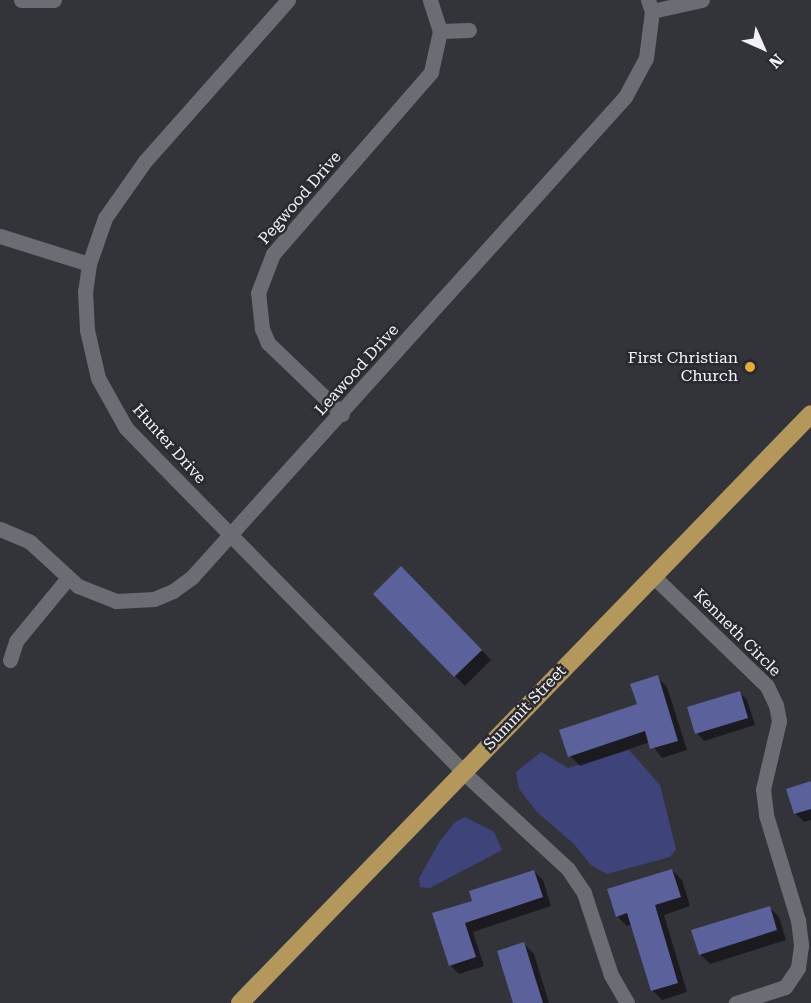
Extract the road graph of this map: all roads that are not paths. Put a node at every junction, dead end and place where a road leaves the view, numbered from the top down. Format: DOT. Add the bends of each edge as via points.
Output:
graph roads {
  1 [pos="21,0"];
  2 [pos="54,0"];
  3 [pos="288,0"];
  4 [pos="430,0"];
  5 [pos="702,0"];
  6 [pos="650,6"];
  7 [pos="469,30"];
  8 [pos="440,31"];
  9 [pos="0,236"];
  10 [pos="89,264"];
  11 [pos="342,414"];
  12 [pos="811,414"];
  13 [pos="0,529"];
  14 [pos="232,537"];
  15 [pos="653,576"];
  16 [pos="68,578"];
  17 [pos="10,660"];
  18 [pos="463,772"];
  19 [pos="805,971"];
  20 [pos="240,1003"];
  21 [pos="627,1003"];
  22 [pos="736,1003"];
  1 -- 2 [label="street"];
  3 -- 10 [label="street, Hunter Drive" via="120,191 105,218"];
  4 -- 8 [label="street"];
  5 -- 6 [label="street"];
  6 -- 11 [label="street, Leawood Drive" via="646,58 624,97"];
  7 -- 8 [label="street"];
  8 -- 11 [label="street, Pegwood Drive" via="431,72 418,92 273,254 258,292 262,329 273,349"];
  9 -- 10 [label="street"];
  10 -- 14 [label="street, Hunter Drive" via="87,330 107,396 126,428"];
  11 -- 14 [label="street, Leawood Drive"];
  12 -- 15 [label="main road, Summit Street"];
  13 -- 16 [label="street, Leawood Drive" via="30,542"];
  14 -- 16 [label="street, Leawood Drive" via="192,577 154,599 116,601 85,590"];
  14 -- 18 [label="street, Hunter Drive"];
  15 -- 18 [label="main road, Summit Street"];
  15 -- 19 [label="street, Kenneth Circle" via="767,686 776,705 779,721 763,789 766,815 798,920"];
  16 -- 17 [label="street" via="16,641"];
  18 -- 20 [label="main road, Summit Street"];
  18 -- 21 [label="street" via="567,869 584,893 611,975"];
  19 -- 22 [label="street, Kenneth Circle" via="785,987"];
}
